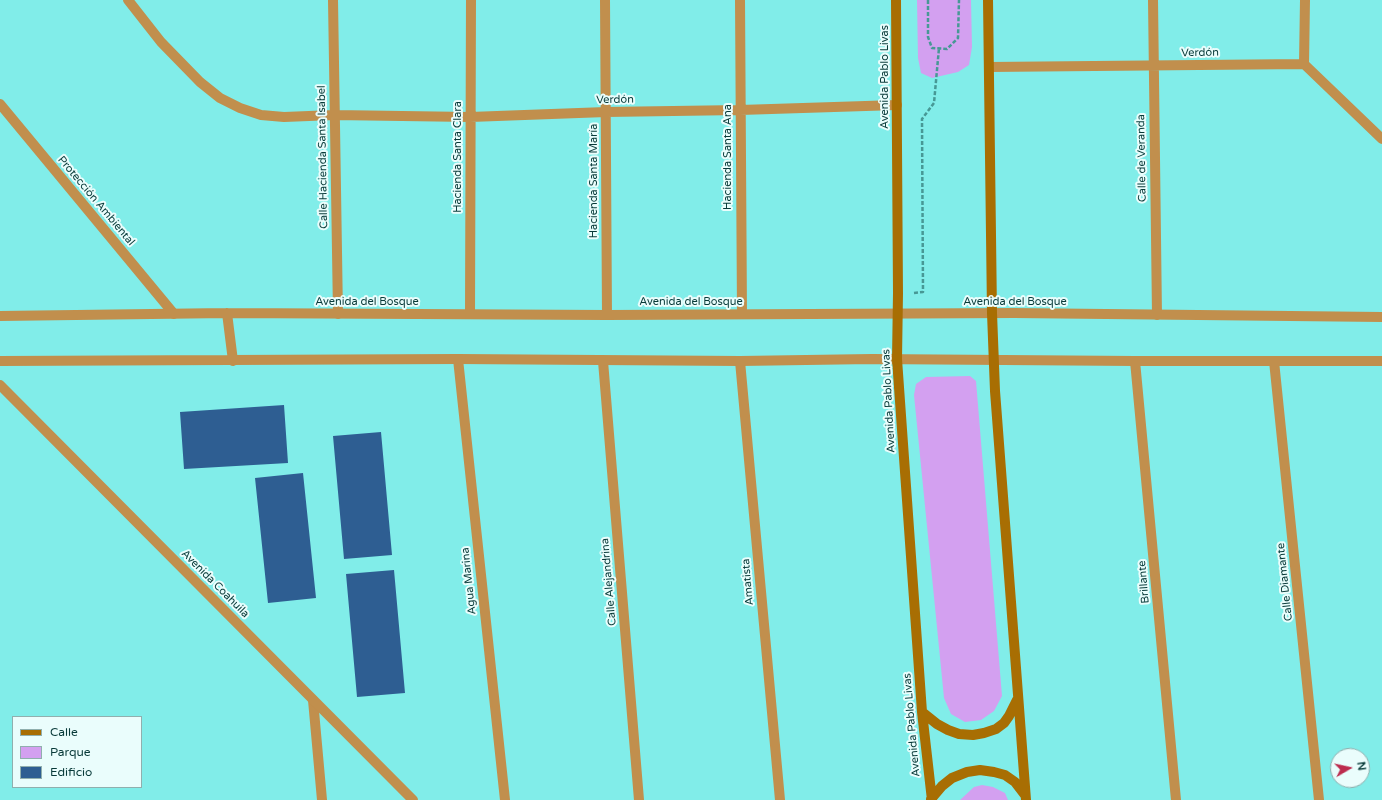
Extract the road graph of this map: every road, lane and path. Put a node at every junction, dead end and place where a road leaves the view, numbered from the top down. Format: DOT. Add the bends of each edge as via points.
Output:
graph roads {
  1 [pos="128,0"];
  2 [pos="333,0"];
  3 [pos="471,0"];
  4 [pos="605,0"];
  5 [pos="740,0"];
  6 [pos="896,0"];
  7 [pos="928,0"];
  8 [pos="959,0"];
  9 [pos="988,0"];
  10 [pos="1153,0"];
  11 [pos="1305,0"];
  12 [pos="939,48"];
  13 [pos="1304,64"];
  14 [pos="1153,66"];
  15 [pos="989,68"];
  16 [pos="0,104"];
  17 [pos="897,105"];
  18 [pos="740,110"];
  19 [pos="606,112"];
  20 [pos="334,115"];
  21 [pos="470,117"];
  22 [pos="1382,139"];
  23 [pos="898,293"];
  24 [pos="227,313"];
  25 [pos="898,313"];
  26 [pos="992,313"];
  27 [pos="174,314"];
  28 [pos="338,314"];
  29 [pos="470,314"];
  30 [pos="742,314"];
  31 [pos="607,315"];
  32 [pos="1157,315"];
  33 [pos="0,316"];
  34 [pos="1382,317"];
  35 [pos="458,360"];
  36 [pos="897,360"];
  37 [pos="994,360"];
  38 [pos="0,361"];
  39 [pos="233,361"];
  40 [pos="603,361"];
  41 [pos="740,361"];
  42 [pos="1135,361"];
  43 [pos="1274,361"];
  44 [pos="1382,361"];
  45 [pos="0,385"];
  46 [pos="1018,698"];
  47 [pos="313,700"];
  48 [pos="922,712"];
  49 [pos="1025,797"];
  50 [pos="322,800"];
  51 [pos="413,800"];
  52 [pos="505,800"];
  53 [pos="640,800"];
  54 [pos="780,800"];
  55 [pos="932,800"];
  56 [pos="1176,800"];
  57 [pos="1319,800"];
  1 -- 20 [label="street, Verdón" via="161,42 200,82 220,98 261,115"];
  2 -- 20 [label="street, Calle Hacienda Santa Isabel"];
  3 -- 21 [label="street, Hacienda Santa Clara"];
  4 -- 19 [label="street, Hacienda Santa María"];
  5 -- 18 [label="street, Hacienda Santa Ana"];
  6 -- 17 [label="main road, Avenida Pablo Livas"];
  7 -- 12 [label="path" via="928,37 932,48"];
  8 -- 12 [label="path" via="958,38 947,49"];
  9 -- 15 [label="main road"];
  10 -- 14 [label="street, Calle de Veranda"];
  11 -- 13 [label="street"];
  12 -- 23 [label="path" via="934,103 922,118 923,292"];
  13 -- 14 [label="street, Verdón"];
  13 -- 22 [label="street"];
  14 -- 15 [label="street, Verdón"];
  14 -- 32 [label="street, Calle de Veranda"];
  15 -- 26 [label="main road"];
  16 -- 27 [label="street, Protección Ambiental"];
  17 -- 18 [label="street, Verdón"];
  17 -- 23 [label="main road, Avenida Pablo Livas"];
  18 -- 19 [label="street, Verdón"];
  18 -- 30 [label="street, Hacienda Santa Ana"];
  19 -- 21 [label="street, Verdón"];
  19 -- 31 [label="street, Hacienda Santa María"];
  20 -- 21 [label="street, Verdón"];
  20 -- 28 [label="street, Calle Hacienda Santa Isabel"];
  21 -- 29 [label="street, Hacienda Santa Clara"];
  23 -- 25 [label="main road, Avenida Pablo Livas"];
  24 -- 27 [label="street, Avenida del Bosque"];
  24 -- 28 [label="street, Avenida del Bosque"];
  24 -- 39 [label="street"];
  25 -- 26 [label="street, Avenida del Bosque"];
  25 -- 30 [label="street, Avenida del Bosque"];
  25 -- 36 [label="main road, Avenida Pablo Livas"];
  26 -- 32 [label="street, Avenida del Bosque"];
  26 -- 37 [label="main road"];
  27 -- 33 [label="street, Avenida del Bosque"];
  28 -- 29 [label="street, Avenida del Bosque"];
  29 -- 31 [label="street, Avenida del Bosque"];
  30 -- 31 [label="street, Avenida del Bosque"];
  32 -- 34 [label="street, Avenida del Bosque"];
  35 -- 39 [label="street"];
  35 -- 40 [label="street"];
  35 -- 52 [label="street, Agua Marina"];
  36 -- 37 [label="street"];
  36 -- 41 [label="street"];
  36 -- 48 [label="main road, Avenida Pablo Livas"];
  37 -- 42 [label="street"];
  37 -- 46 [label="main road"];
  38 -- 39 [label="street"];
  40 -- 41 [label="street"];
  40 -- 53 [label="street, Calle Alejandrina"];
  41 -- 54 [label="street, Amatista"];
  42 -- 43 [label="street"];
  42 -- 56 [label="street, Brillante"];
  43 -- 44 [label="street"];
  43 -- 57 [label="street, Calle Diamante"];
  45 -- 47 [label="street, Avenida Coahuila"];
  46 -- 48 [label="main road" via="1004,723 996,729 973,735 948,730"];
  46 -- 49 [label="main road"];
  47 -- 50 [label="street"];
  47 -- 51 [label="street, Avenida Coahuila"];
  48 -- 55 [label="main road, Avenida Pablo Livas"];
  49 -- 55 [label="main road" via="1015,782 1005,775 980,770 952,778 942,786"];
}
